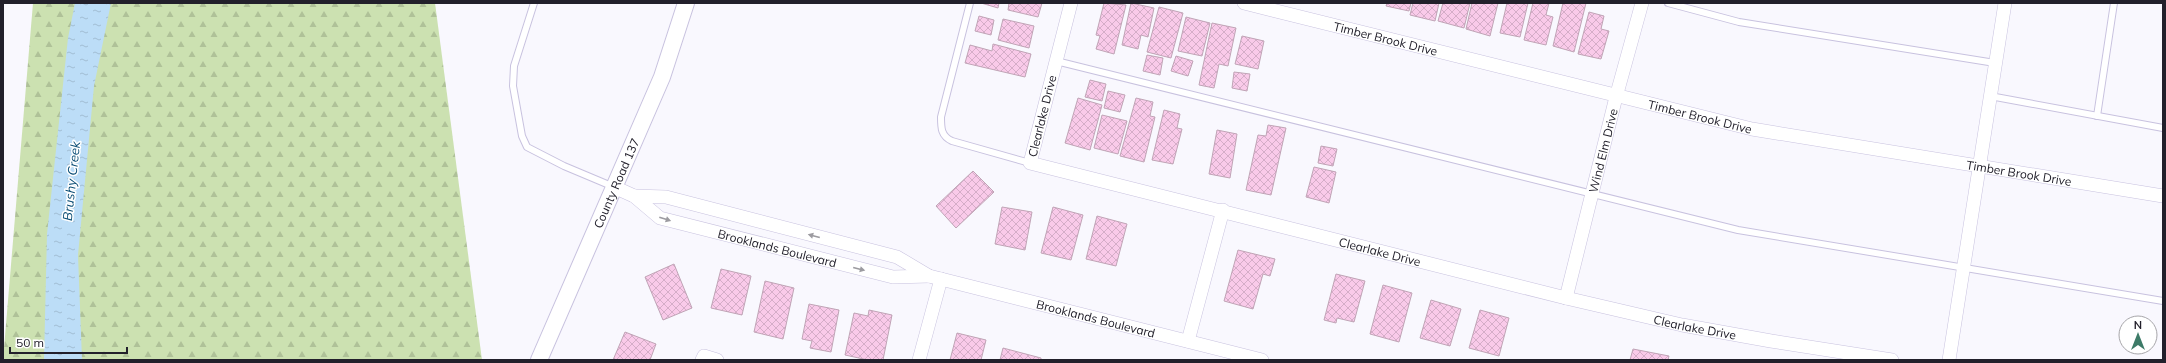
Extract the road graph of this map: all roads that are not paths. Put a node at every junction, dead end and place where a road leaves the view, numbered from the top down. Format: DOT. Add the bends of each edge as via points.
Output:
graph roads {
  1 [pos="534,3"];
  2 [pos="686,3"];
  3 [pos="970,3"];
  4 [pos="1071,3"];
  5 [pos="1244,3"];
  6 [pos="1642,3"];
  7 [pos="1668,3"];
  8 [pos="2005,3"];
  9 [pos="2114,3"];
  10 [pos="1295,9"];
  11 [pos="1056,61"];
  12 [pos="1995,63"];
  13 [pos="1990,96"];
  14 [pos="1616,97"];
  15 [pos="2097,116"];
  16 [pos="2163,128"];
  17 [pos="1030,163"];
  18 [pos="1980,166"];
  19 [pos="614,187"];
  20 [pos="1593,195"];
  21 [pos="634,196"];
  22 [pos="2163,196"];
  23 [pos="1223,210"];
  24 [pos="1964,268"];
  25 [pos="935,278"];
  26 [pos="1566,298"];
  27 [pos="2163,301"];
  28 [pos="1188,341"];
  29 [pos="539,360"];
  30 [pos="702,360"];
  31 [pos="717,360"];
  32 [pos="919,360"];
  33 [pos="1262,360"];
  34 [pos="1892,360"];
  35 [pos="1949,360"];
  1 -- 19 [label="lane" via="514,66 513,86 522,136 527,147"];
  2 -- 19 [label="street, County Road 137" via="662,77"];
  3 -- 17 [label="lane" via="941,117 942,133 946,139"];
  4 -- 11 [label="street, Clearlake Drive"];
  5 -- 10 [label="street, Timber Brook Drive"];
  6 -- 14 [label="street, Wind Elm Drive"];
  7 -- 12 [label="lane" via="1739,22"];
  8 -- 12 [label="street"];
  9 -- 15 [label="lane"];
  10 -- 14 [label="street, Timber Brook Drive"];
  11 -- 17 [label="street, Clearlake Drive"];
  11 -- 20 [label="lane"];
  12 -- 13 [label="street"];
  13 -- 15 [label="lane"];
  13 -- 18 [label="street"];
  14 -- 18 [label="street, Timber Brook Drive" via="1752,129"];
  14 -- 20 [label="street, Wind Elm Drive"];
  15 -- 16 [label="lane"];
  17 -- 23 [label="street, Clearlake Drive"];
  18 -- 22 [label="street, Timber Brook Drive"];
  18 -- 24 [label="street"];
  19 -- 21 [label="street, Brooklands Boulevard"];
  19 -- 29 [label="street, County Road 137"];
  20 -- 24 [label="lane" via="1738,230"];
  20 -- 26 [label="street, Wind Elm Drive"];
  25 -- 21 [label="street, Brooklands Boulevard, one-way" via="896,257 666,197"];
  21 -- 25 [label="street, Brooklands Boulevard, one-way" via="660,218 893,277"];
  23 -- 26 [label="street, Clearlake Drive"];
  23 -- 28 [label="street"];
  24 -- 27 [label="lane"];
  24 -- 35 [label="street"];
  25 -- 28 [label="street, Brooklands Boulevard"];
  25 -- 32 [label="street"];
  26 -- 34 [label="street, Clearlake Drive" via="1771,342"];
  28 -- 33 [label="street, Brooklands Boulevard"];
  30 -- 31 [label="street" via="704,356"];
}
